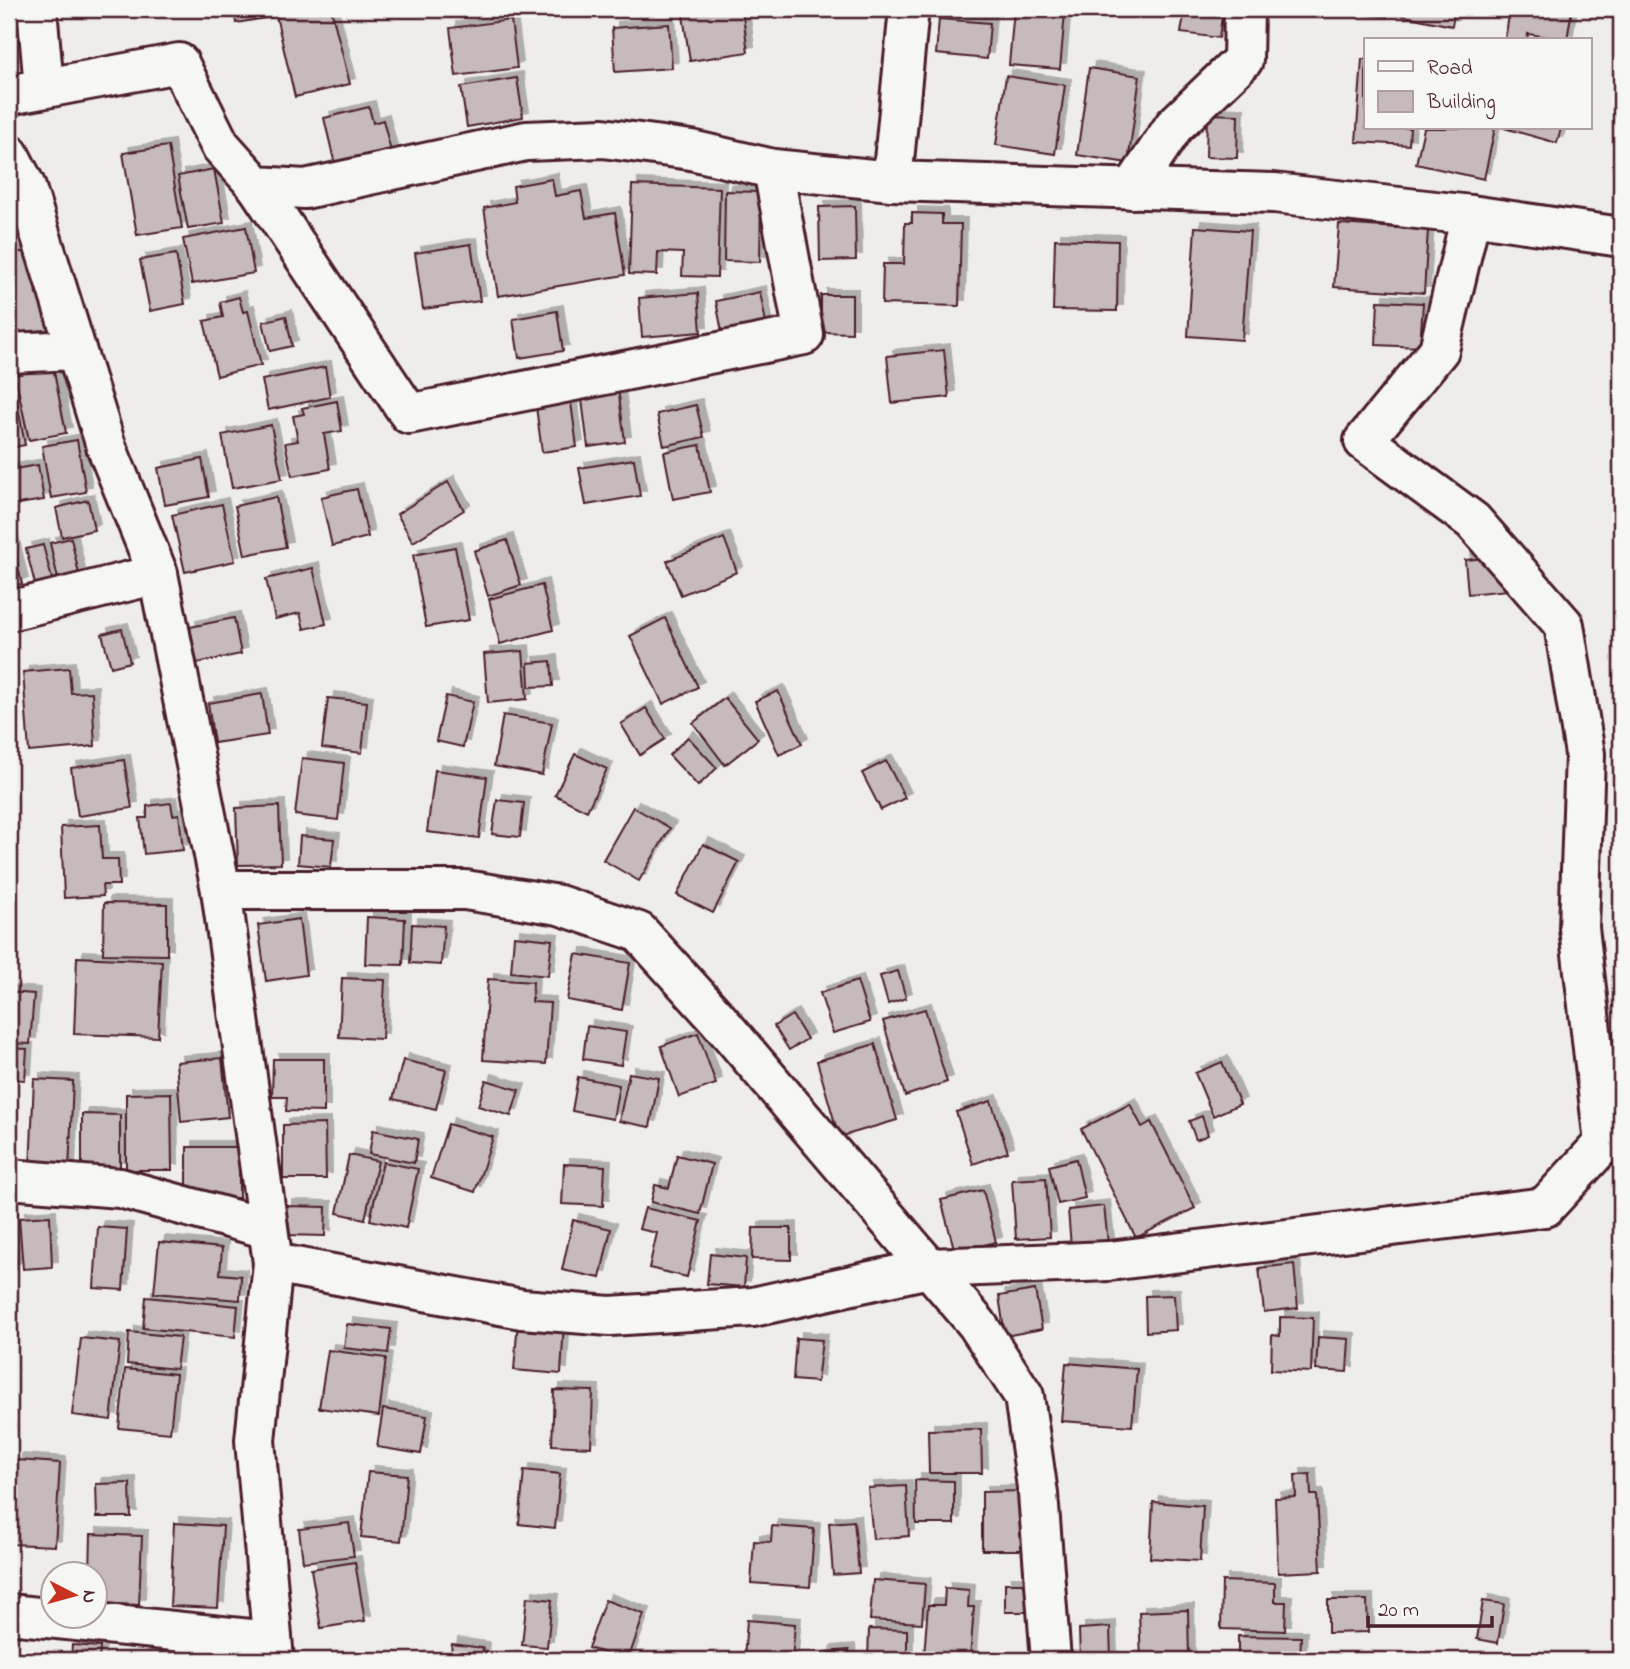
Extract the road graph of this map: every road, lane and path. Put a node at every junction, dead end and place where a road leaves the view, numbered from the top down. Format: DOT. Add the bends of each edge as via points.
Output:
graph roads {
  1 [pos="37,9"];
  2 [pos="909,9"];
  3 [pos="1244,9"];
  4 [pos="26,91"];
  5 [pos="9,154"];
  6 [pos="773,169"];
  7 [pos="892,181"];
  8 [pos="257,186"];
  9 [pos="1132,189"];
  10 [pos="1471,215"];
  11 [pos="1621,237"];
  12 [pos="76,350"];
  13 [pos="9,353"];
  14 [pos="158,574"];
  15 [pos="9,611"];
  16 [pos="221,890"];
  17 [pos="9,1179"];
  18 [pos="270,1246"];
  19 [pos="929,1268"];
  20 [pos="9,1614"];
  21 [pos="272,1650"];
  22 [pos="1051,1660"];
  1 -- 4 [label="street"];
  2 -- 7 [label="street"];
  3 -- 9 [label="street" via="1243,60 1174,126"];
  4 -- 8 [label="street" via="179,63 220,145"];
  5 -- 12 [label="street" via="25,185"];
  6 -- 7 [label="street"];
  6 -- 8 [label="street" via="691,150 603,138 539,140 305,190"];
  6 -- 8 [label="street" via="804,335 409,414"];
  7 -- 9 [label="street"];
  9 -- 10 [label="street" via="1274,193"];
  10 -- 11 [label="street"];
  10 -- 19 [label="street" via="1439,351 1364,441 1473,521 1564,625 1585,754 1579,928 1604,1143 1545,1207 1109,1261"];
  12 -- 13 [label="street"];
  12 -- 14 [label="street" via="106,446"];
  14 -- 15 [label="street"];
  14 -- 16 [label="street"];
  16 -- 18 [label="street"];
  16 -- 19 [label="street" via="465,890 559,905 639,932 718,1018"];
  17 -- 18 [label="street" via="120,1188"];
  18 -- 19 [label="street" via="522,1308 610,1317 753,1307"];
  18 -- 21 [label="street" via="255,1440"];
  19 -- 22 [label="street" via="977,1324 1024,1396 1038,1494"];
  20 -- 21 [label="street"];
}
